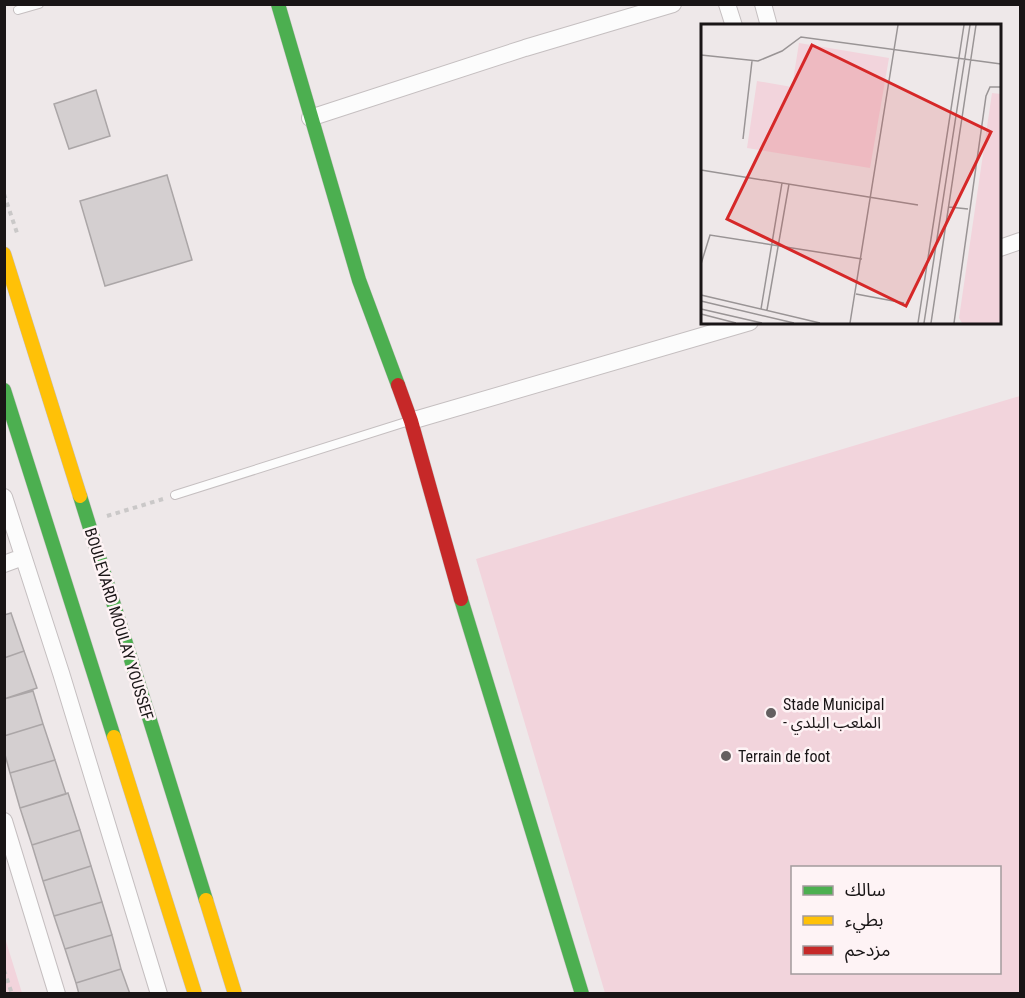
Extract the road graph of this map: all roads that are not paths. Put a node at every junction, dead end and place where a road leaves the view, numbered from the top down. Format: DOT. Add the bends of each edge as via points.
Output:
graph roads {
  1 [pos="39,4"];
  2 [pos="279,4"];
  3 [pos="673,4"];
  4 [pos="727,4"];
  5 [pos="763,4"];
  6 [pos="18,10"];
  7 [pos="733,24"];
  8 [pos="768,24"];
  9 [pos="310,118"];
  10 [pos="1020,241"];
  11 [pos="1001,247"];
  12 [pos="4,254"];
  13 [pos="743,324"];
  14 [pos="4,390"];
  15 [pos="411,421"];
  16 [pos="175,495"];
  17 [pos="4,497"];
  18 [pos="23,557"];
  19 [pos="4,564"];
  20 [pos="4,821"];
  21 [pos="57,993"];
  22 [pos="159,993"];
  23 [pos="195,993"];
  24 [pos="235,993"];
  25 [pos="582,993"];
  1 -- 6 [label="lane"];
  2 -- 9 [label="street"];
  3 -- 9 [label="street"];
  4 -- 7 [label="street"];
  5 -- 8 [label="street"];
  9 -- 15 [label="street" via="359,280"];
  10 -- 11 [label="street"];
  12 -- 24 [label="street, BOULEVARD MOULAY YOUSSEF"];
  13 -- 15 [label="street"];
  14 -- 23 [label="street"];
  15 -- 16 [label="lane"];
  15 -- 25 [label="street" via="467,622"];
  17 -- 18 [label="street"];
  18 -- 19 [label="street"];
  18 -- 22 [label="street"];
  20 -- 21 [label="street"];
}
